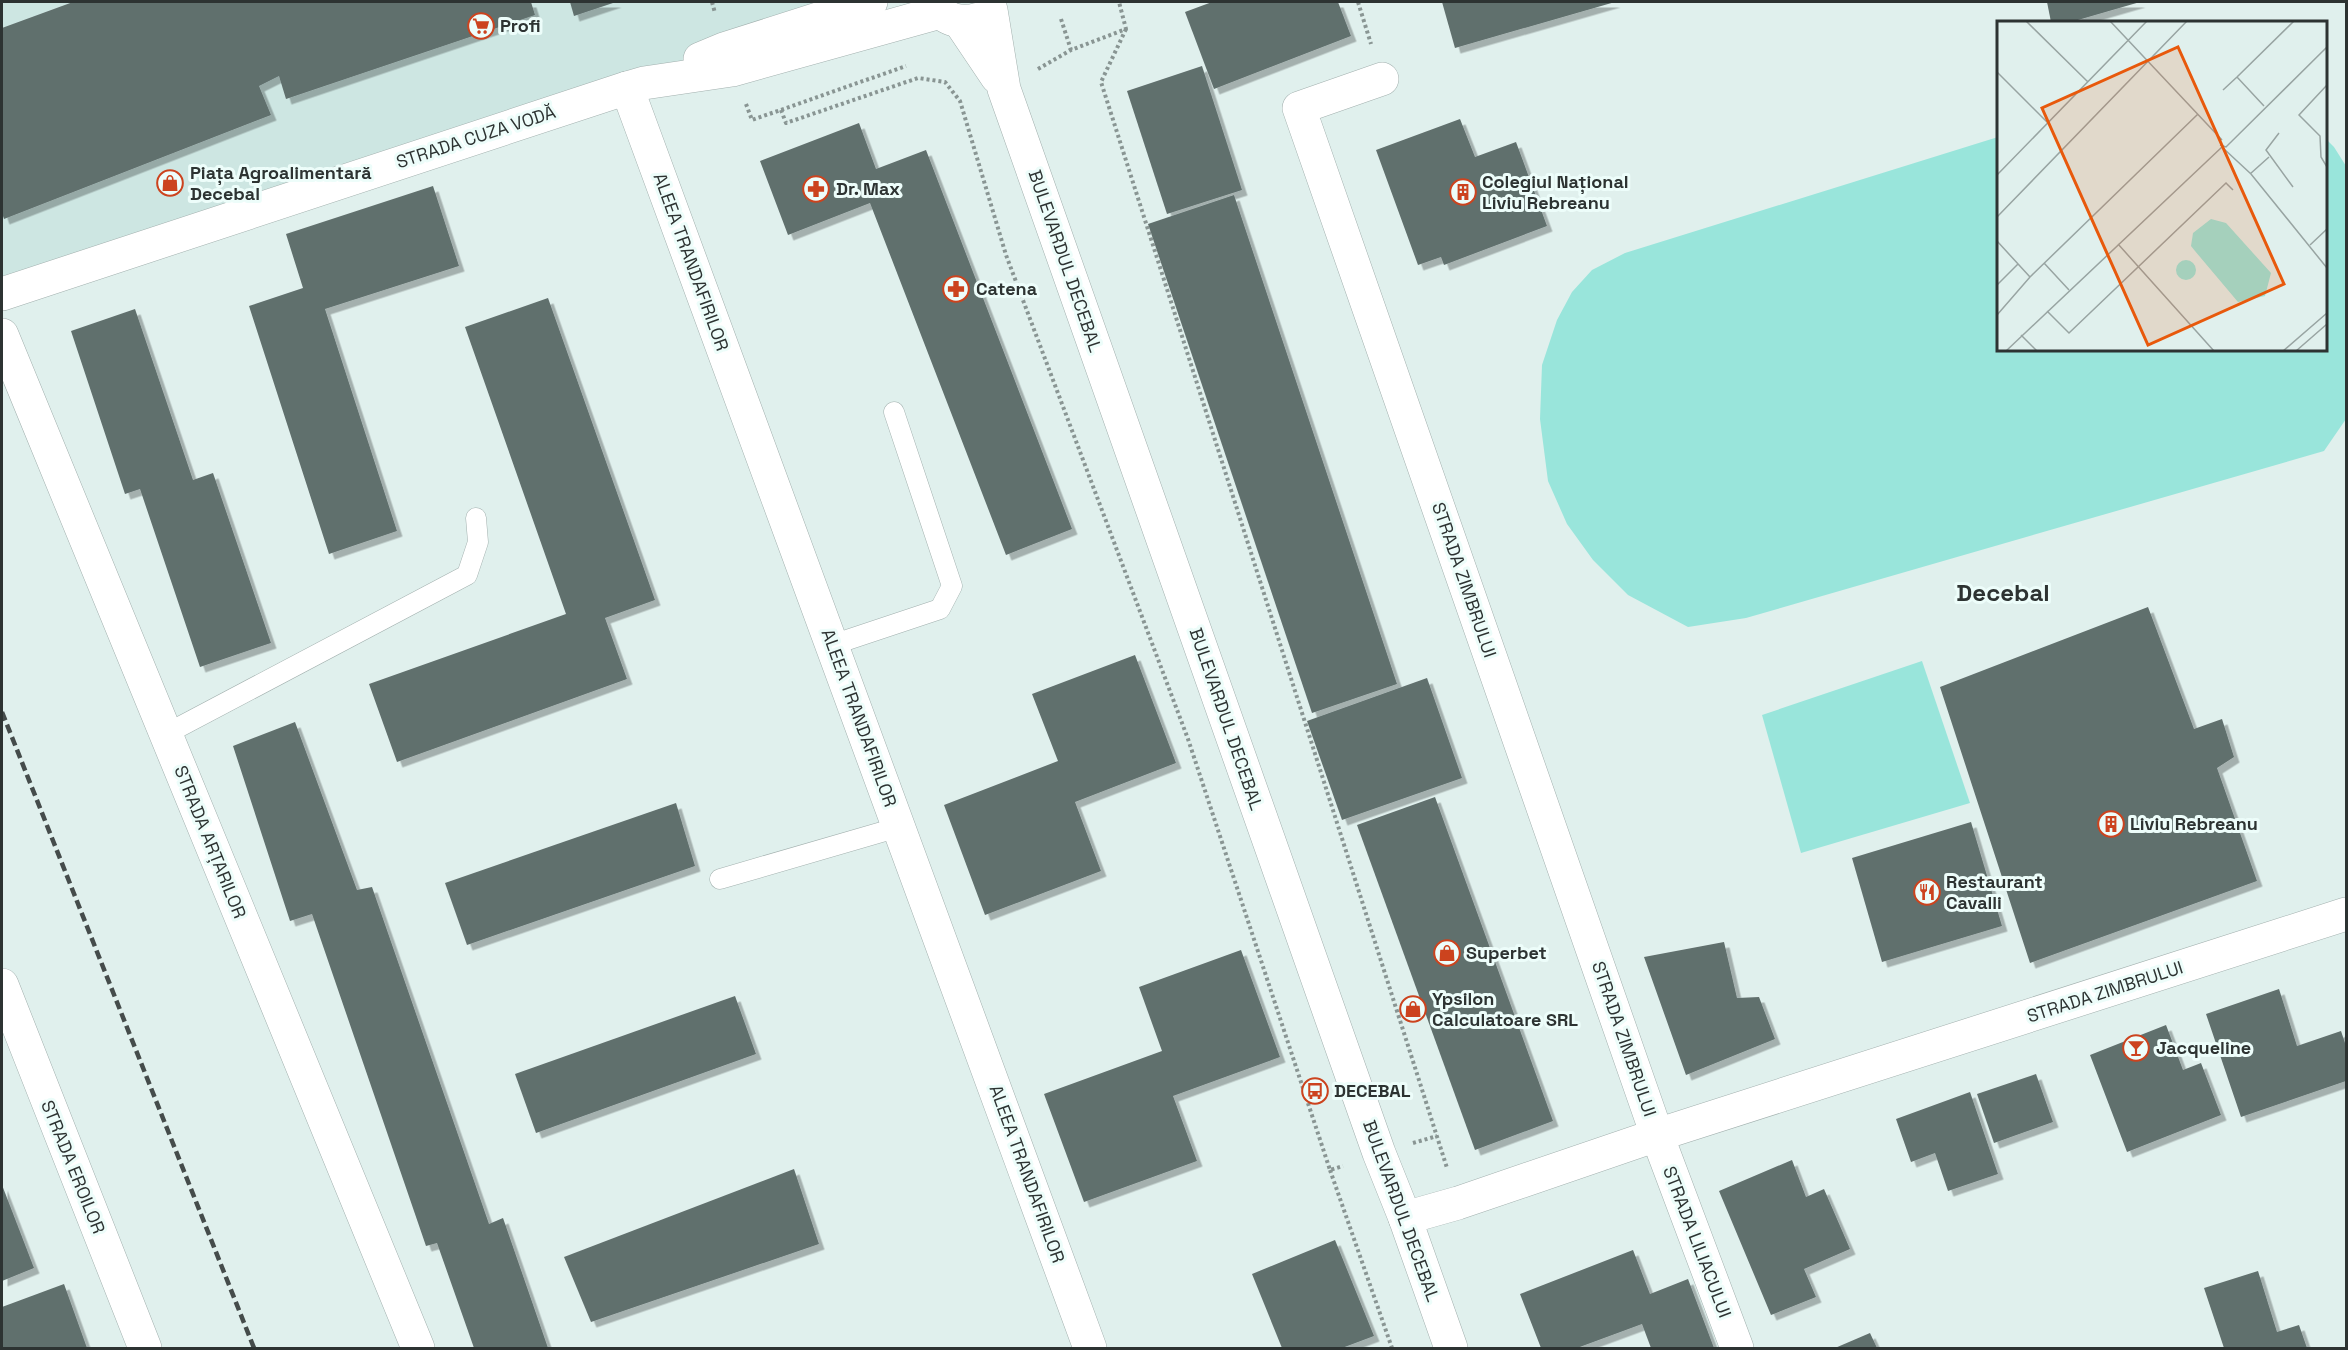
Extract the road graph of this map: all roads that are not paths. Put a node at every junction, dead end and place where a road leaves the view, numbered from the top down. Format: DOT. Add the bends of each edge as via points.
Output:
graph roads {
  1 [pos="871,2"];
  2 [pos="993,6"];
  3 [pos="945,12"];
  4 [pos="1382,79"];
  5 [pos="635,85"];
  6 [pos="1004,89"];
  7 [pos="2,294"];
  8 [pos="2,335"];
  9 [pos="894,412"];
  10 [pos="476,518"];
  11 [pos="832,645"];
  12 [pos="166,734"];
  13 [pos="899,827"];
  14 [pos="720,879"];
  15 [pos="2346,914"];
  16 [pos="2,985"];
  17 [pos="1657,1135"];
  18 [pos="1405,1218"];
  19 [pos="145,1348"];
  20 [pos="418,1348"];
  21 [pos="1090,1348"];
  22 [pos="1451,1348"];
  23 [pos="1737,1348"];
  1 -- 5 [label="street, STRADA CUZA VODĂ" via="724,49"];
  2 -- 3 [label="street, BULEVARDUL DECEBAL" via="982,18 971,22"];
  2 -- 6 [label="street, BULEVARDUL DECEBAL"];
  3 -- 5 [label="street, STRADA CUZA VODĂ" via="732,70"];
  3 -- 6 [label="street, BULEVARDUL DECEBAL"];
  4 -- 17 [label="street, STRADA ZIMBRULUI" via="1299,108"];
  5 -- 7 [label="street, STRADA CUZA VODĂ"];
  5 -- 11 [label="street, ALEEA TRANDAFIRILOR"];
  6 -- 18 [label="street, BULEVARDUL DECEBAL"];
  8 -- 12 [label="street, STRADA ARȚARILOR"];
  9 -- 11 [label="lane" via="952,586 940,609"];
  10 -- 12 [label="lane" via="478,542 467,575"];
  11 -- 13 [label="street, ALEEA TRANDAFIRILOR"];
  12 -- 20 [label="street, STRADA ARȚARILOR"];
  13 -- 14 [label="lane"];
  13 -- 21 [label="street, ALEEA TRANDAFIRILOR"];
  15 -- 17 [label="street, STRADA ZIMBRULUI"];
  16 -- 19 [label="street, STRADA EROILOR"];
  17 -- 18 [label="street, STRADA ZIMBRULUI"];
  17 -- 23 [label="street, STRADA LILIACULUI"];
  18 -- 22 [label="street, BULEVARDUL DECEBAL"];
}
